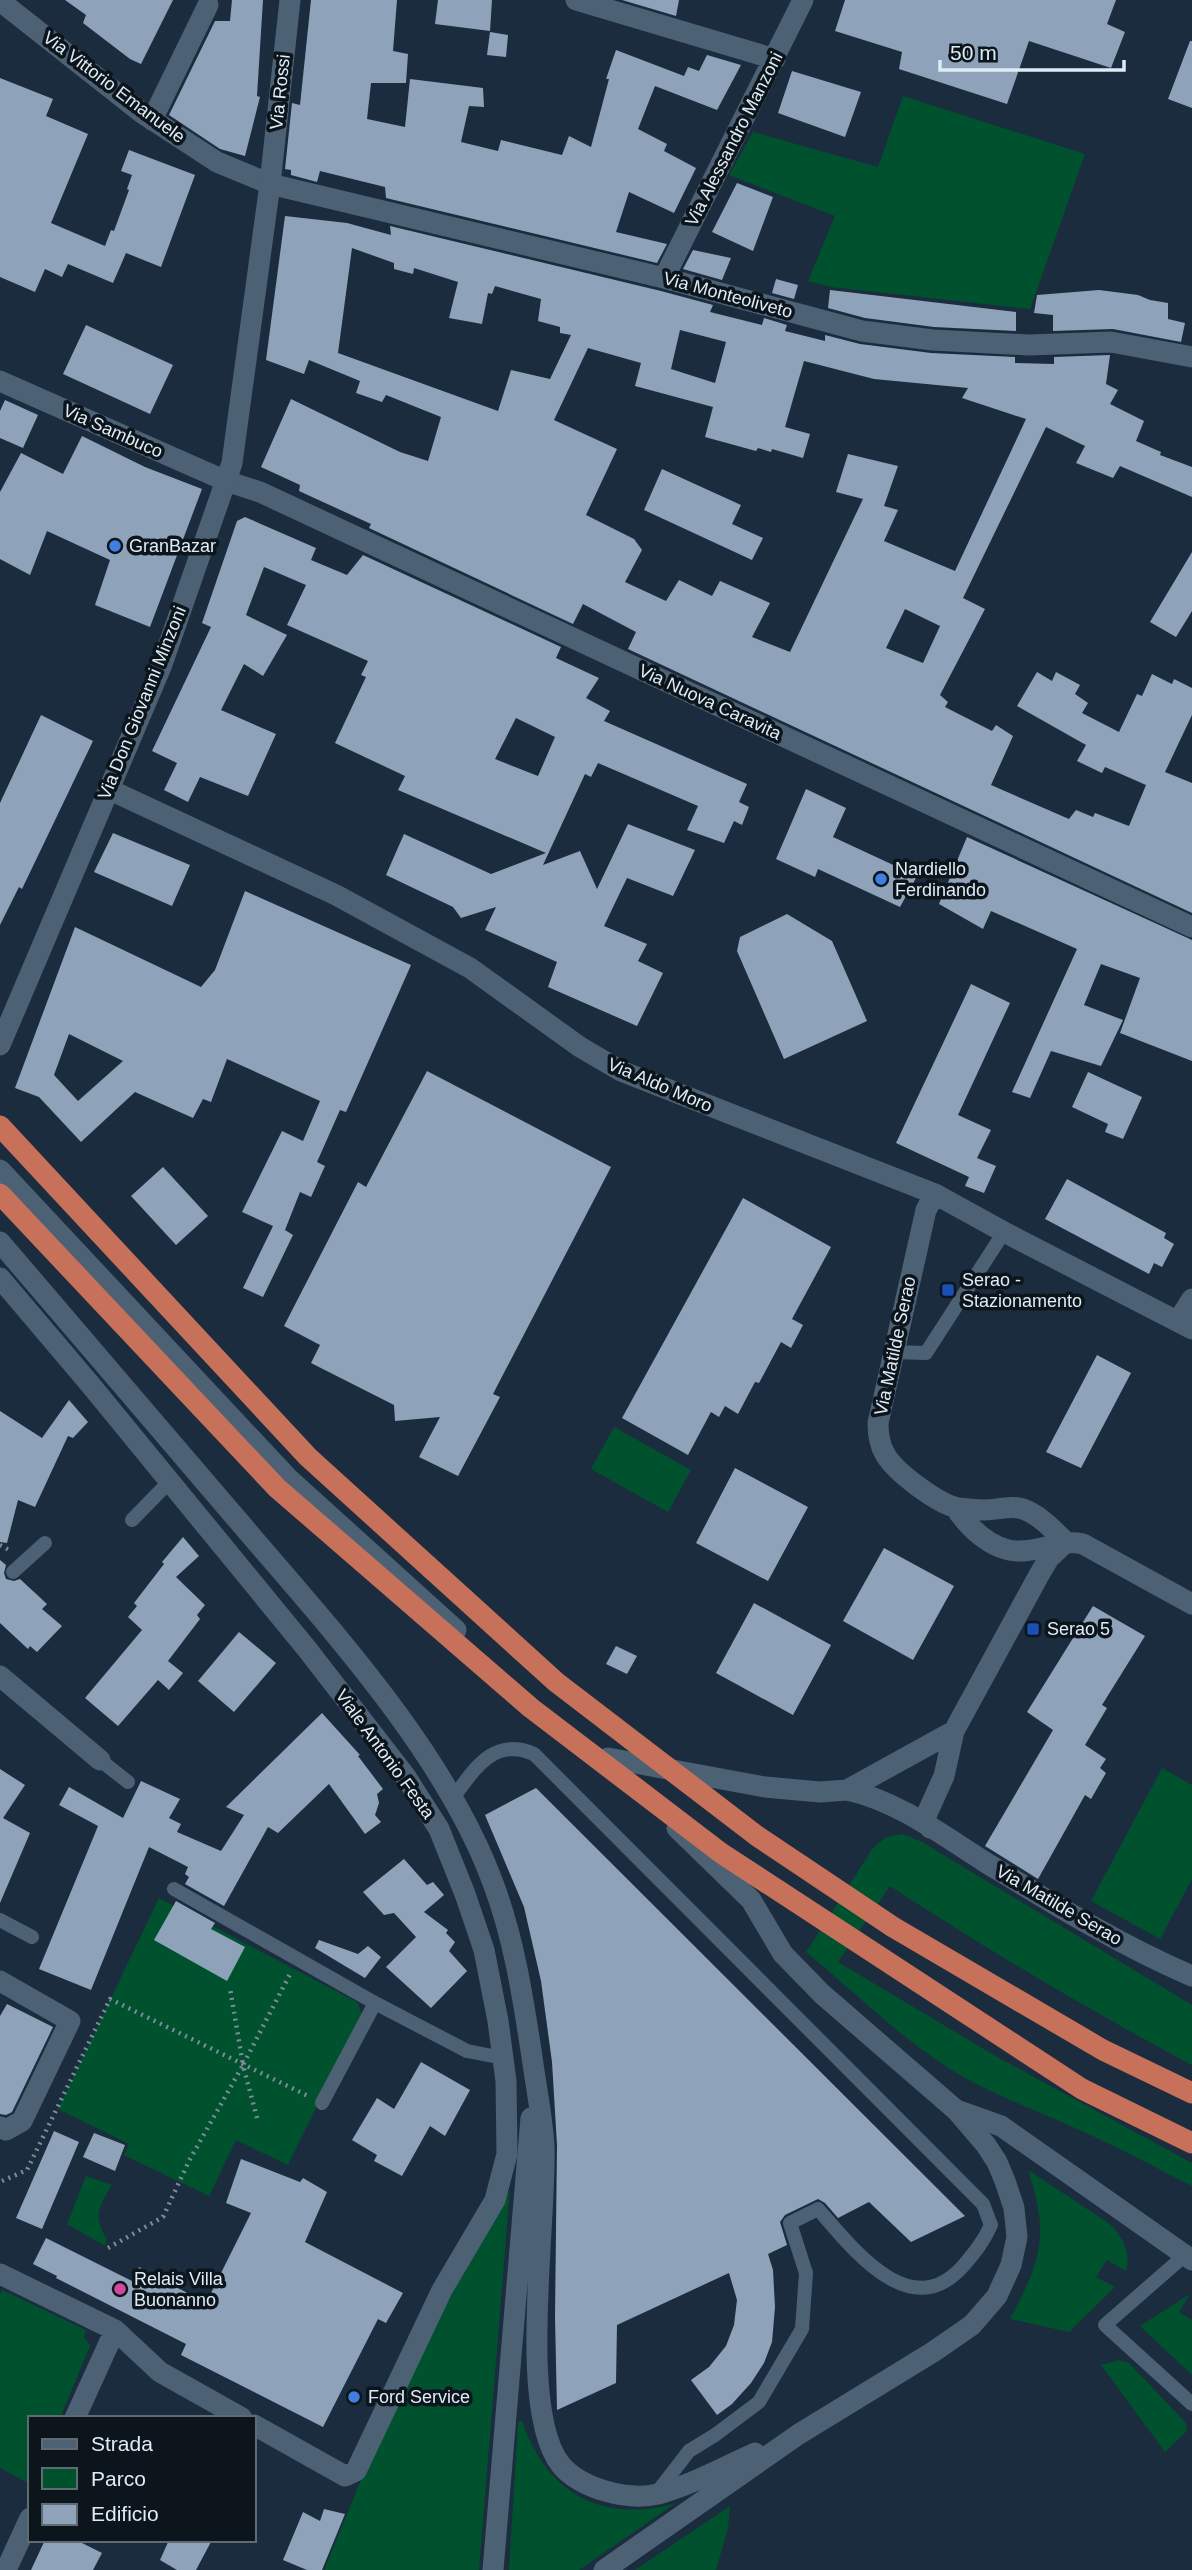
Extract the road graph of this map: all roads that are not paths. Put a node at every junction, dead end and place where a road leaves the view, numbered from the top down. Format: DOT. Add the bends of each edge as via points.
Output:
graph roads {
  1 [pos="290,0"];
  2 [pos="576,0"];
  3 [pos="803,0"];
  4 [pos="6,2"];
  5 [pos="208,5"];
  6 [pos="775,59"];
  7 [pos="152,120"];
  8 [pos="270,184"];
  9 [pos="664,278"];
  10 [pos="1192,357"];
  11 [pos="0,381"];
  12 [pos="226,481"];
  13 [pos="108,789"];
  14 [pos="1192,927"];
  15 [pos="0,1045"];
  16 [pos="0,1126"];
  17 [pos="0,1170"];
  18 [pos="0,1194"];
  19 [pos="935,1194"];
  20 [pos="1003,1232"];
  21 [pos="0,1242"];
  22 [pos="0,1278"];
  23 [pos="1192,1299"];
  24 [pos="1185,1325"];
  25 [pos="893,1352"];
  26 [pos="170,1481"];
  27 [pos="955,1507"];
  28 [pos="132,1520"];
  29 [pos="1066,1542"];
  30 [pos="44,1544"];
  31 [pos="13,1572"];
  32 [pos="1192,1604"];
  33 [pos="0,1676"];
  34 [pos="954,1731"];
  35 [pos="608,1758"];
  36 [pos="100,1760"];
  37 [pos="128,1782"];
  38 [pos="848,1790"];
  39 [pos="452,1799"];
  40 [pos="930,1828"];
  41 [pos="174,1889"];
  42 [pos="0,1920"];
  43 [pos="33,1937"];
  44 [pos="1192,1976"];
  45 [pos="0,1981"];
  46 [pos="375,2003"];
  47 [pos="503,2058"];
  48 [pos="535,2078"];
  49 [pos="1192,2093"];
  50 [pos="322,2103"];
  51 [pos="956,2110"];
  52 [pos="0,2127"];
  53 [pos="1192,2143"];
  54 [pos="1188,2258"];
  55 [pos="0,2274"];
  56 [pos="115,2330"];
  57 [pos="1192,2404"];
  58 [pos="76,2416"];
  59 [pos="238,2416"];
  60 [pos="256,2425"];
  61 [pos="799,2434"];
  62 [pos="655,2495"];
  63 [pos="28,2522"];
  64 [pos="6,2570"];
  65 [pos="493,2570"];
  66 [pos="604,2570"];
  1 -- 8 [label="street, Via Rossi"];
  2 -- 6 [label="street"];
  3 -- 6 [label="street, Via Alessandro Manzoni"];
  4 -- 7 [label="street, Via Vittorio Emanuele"];
  5 -- 7 [label="street"];
  6 -- 9 [label="street, Via Alessandro Manzoni"];
  7 -- 8 [label="street, Via Vittorio Emanuele" via="217,162"];
  8 -- 9 [label="street, Via Monteoliveto"];
  8 -- 12 [label="street, Via Don Giovanni Minzoni"];
  9 -- 10 [label="street, Via Monteoliveto" via="862,331 1029,345 1111,342"];
  11 -- 12 [label="street, Via Sambuco"];
  12 -- 13 [label="street, Via Don Giovanni Minzoni" via="161,667"];
  12 -- 14 [label="street, Via Nuova Caravita" via="260,492"];
  13 -- 15 [label="street, Via Don Giovanni Minzoni"];
  13 -- 19 [label="street, Via Aldo Moro" via="335,895 470,968 580,1048 621,1071"];
  16 -- 49 [label="highway" via="308,1457 556,1682 757,1836 892,1927 1103,2050"];
  17 -- 35 [label="street" via="288,1478 538,1704"];
  18 -- 53 [label="highway" via="277,1488 520,1699 720,1853 1082,2089"];
  19 -- 20 [label="street, Via Aldo Moro"];
  19 -- 25 [label="street, Via Matilde Serao" via="926,1210"];
  20 -- 24 [label="street, Via Aldo Moro"];
  20 -- 25 [label="lane" via="926,1353"];
  21 -- 39 [label="street" via="372,1680"];
  22 -- 26 [label="street, Viale Antonio Festa"];
  23 -- 24 [label="street"];
  25 -- 27 [label="street, Via Matilde Serao" via="878,1438 894,1466"];
  26 -- 28 [label="lane"];
  26 -- 47 [label="street, Viale Antonio Festa" via="382,1745 439,1829 484,1951"];
  27 -- 29 [label="street, Via Matilde Serao" via="1023,1509"];
  27 -- 29 [label="street, Via Matilde Serao" via="968,1527 1002,1548 1017,1551"];
  29 -- 32 [label="street, Via Matilde Serao" via="1083,1544"];
  29 -- 34 [label="street" via="1049,1558"];
  30 -- 31 [label="lane"];
  33 -- 36 [label="street"];
  34 -- 38 [label="street"];
  34 -- 40 [label="street" via="944,1776 925,1818"];
  35 -- 38 [label="street" via="765,1787"];
  35 -- 51 [label="street" via="751,1900 783,1954 822,1994"];
  36 -- 37 [label="lane"];
  38 -- 40 [label="street, Via Matilde Serao" via="876,1798"];
  39 -- 48 [label="street" via="500,1905"];
  39 -- 62 [label="lane" via="485,1757 521,1748 534,1754 983,2204 991,2225 984,2241 951,2280 925,2288 901,2285 863,2261 818,2209 790,2223 806,2273 802,2329 758,2402 689,2451"];
  40 -- 44 [label="street, Via Matilde Serao" via="1111,1936"];
  41 -- 46 [label="lane"];
  42 -- 43 [label="lane"];
  45 -- 52 [label="street" via="70,2021 22,2121 6,2130"];
  46 -- 47 [label="lane" via="467,2051"];
  46 -- 50 [label="lane"];
  47 -- 60 [label="street, Viale Antonio Festa" via="507,2154 495,2200 442,2290 356,2472 345,2476"];
  48 -- 62 [label="street" via="544,2145 537,2349 540,2411 558,2461 585,2483 613,2494"];
  48 -- 65 [label="street"];
  51 -- 54 [label="street" via="1001,2126"];
  51 -- 61 [label="street" via="997,2162 1013,2208 1017,2237 997,2296 972,2325"];
  54 -- 57 [label="lane" via="1105,2325"];
  55 -- 56 [label="street"];
  56 -- 58 [label="street"];
  56 -- 59 [label="street" via="160,2372"];
  61 -- 62 [label="street"];
  61 -- 66 [label="street"];
  63 -- 64 [label="street"];
}
